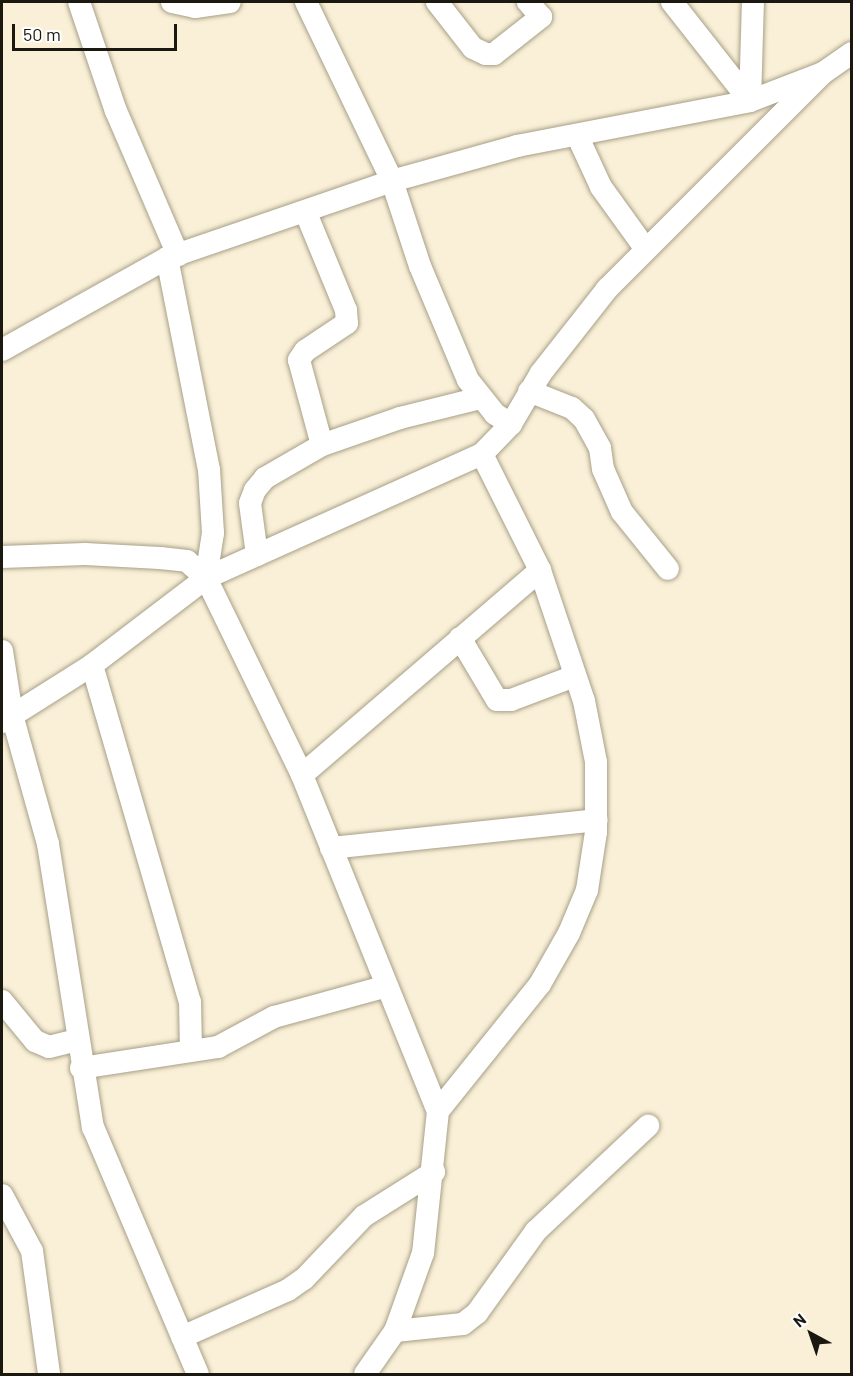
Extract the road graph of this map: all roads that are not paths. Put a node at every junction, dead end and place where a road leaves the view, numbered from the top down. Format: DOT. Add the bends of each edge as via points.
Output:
graph roads {
  1 [pos="79,2"];
  2 [pos="172,2"];
  3 [pos="230,2"];
  4 [pos="306,2"];
  5 [pos="437,2"];
  6 [pos="528,2"];
  7 [pos="672,2"];
  8 [pos="753,2"];
  9 [pos="852,53"];
  10 [pos="824,73"];
  11 [pos="750,101"];
  12 [pos="577,135"];
  13 [pos="392,181"];
  14 [pos="306,213"];
  15 [pos="645,248"];
  16 [pos="172,257"];
  17 [pos="2,350"];
  18 [pos="529,391"];
  19 [pos="480,398"];
  20 [pos="511,424"];
  21 [pos="322,445"];
  22 [pos="482,454"];
  23 [pos="257,555"];
  24 [pos="2,558"];
  25 [pos="668,569"];
  26 [pos="540,570"];
  27 [pos="206,578"];
  28 [pos="460,638"];
  29 [pos="2,651"];
  30 [pos="92,665"];
  31 [pos="575,676"];
  32 [pos="7,718"];
  33 [pos="302,775"];
  34 [pos="597,820"];
  35 [pos="331,848"];
  36 [pos="387,986"];
  37 [pos="2,1001"];
  38 [pos="77,1040"];
  39 [pos="191,1050"];
  40 [pos="81,1068"];
  41 [pos="438,1111"];
  42 [pos="648,1126"];
  43 [pos="434,1172"];
  44 [pos="3,1201"];
  45 [pos="395,1331"];
  46 [pos="182,1337"];
  47 [pos="49,1374"];
  48 [pos="198,1374"];
  49 [pos="365,1374"];
  1 -- 16 [label="street"];
  2 -- 3 [label="street" via="195,7"];
  4 -- 13 [label="street"];
  5 -- 6 [label="street" via="473,48 494,54 541,17"];
  7 -- 11 [label="street"];
  8 -- 11 [label="street"];
  9 -- 10 [label="street"];
  10 -- 11 [label="street"];
  10 -- 15 [label="street"];
  11 -- 12 [label="street"];
  12 -- 13 [label="street" via="518,146"];
  12 -- 15 [label="street" via="601,187"];
  13 -- 14 [label="street"];
  13 -- 19 [label="street" via="420,266 458,358"];
  14 -- 16 [label="street"];
  14 -- 21 [label="street" via="346,310 347,323 299,360"];
  15 -- 18 [label="street" via="561,346"];
  16 -- 17 [label="street"];
  16 -- 27 [label="street" via="209,470 213,533"];
  18 -- 20 [label="street"];
  18 -- 25 [label="street" via="572,408 584,419 600,448 603,469 622,512"];
  19 -- 20 [label="street"];
  19 -- 21 [label="street" via="400,418"];
  20 -- 22 [label="street"];
  21 -- 23 [label="street" via="265,478 255,490 250,503"];
  22 -- 23 [label="street"];
  22 -- 26 [label="street"];
  23 -- 27 [label="street"];
  24 -- 27 [label="street" via="85,554 160,558 187,561"];
  26 -- 28 [label="street"];
  26 -- 31 [label="street"];
  27 -- 30 [label="street"];
  27 -- 33 [label="street"];
  28 -- 31 [label="street" via="496,700 511,700"];
  28 -- 33 [label="street"];
  29 -- 32 [label="street"];
  30 -- 32 [label="street"];
  30 -- 39 [label="street" via="190,1002"];
  31 -- 34 [label="street" via="596,762"];
  32 -- 38 [label="street" via="48,844"];
  33 -- 35 [label="street"];
  34 -- 35 [label="street"];
  34 -- 41 [label="street" via="587,890 569,933 520,1011"];
  35 -- 36 [label="street"];
  36 -- 39 [label="street" via="274,1017 218,1047"];
  36 -- 41 [label="street"];
  37 -- 38 [label="street" via="35,1041 49,1047"];
  38 -- 40 [label="street"];
  39 -- 40 [label="street"];
  40 -- 46 [label="street" via="93,1128"];
  41 -- 43 [label="street"];
  42 -- 45 [label="street" via="536,1231 477,1313 463,1324"];
  43 -- 45 [label="street" via="423,1253"];
  43 -- 46 [label="street" via="364,1216 304,1279 288,1290"];
  44 -- 47 [label="street" via="32,1251"];
  45 -- 49 [label="street"];
  46 -- 48 [label="street"];
}
